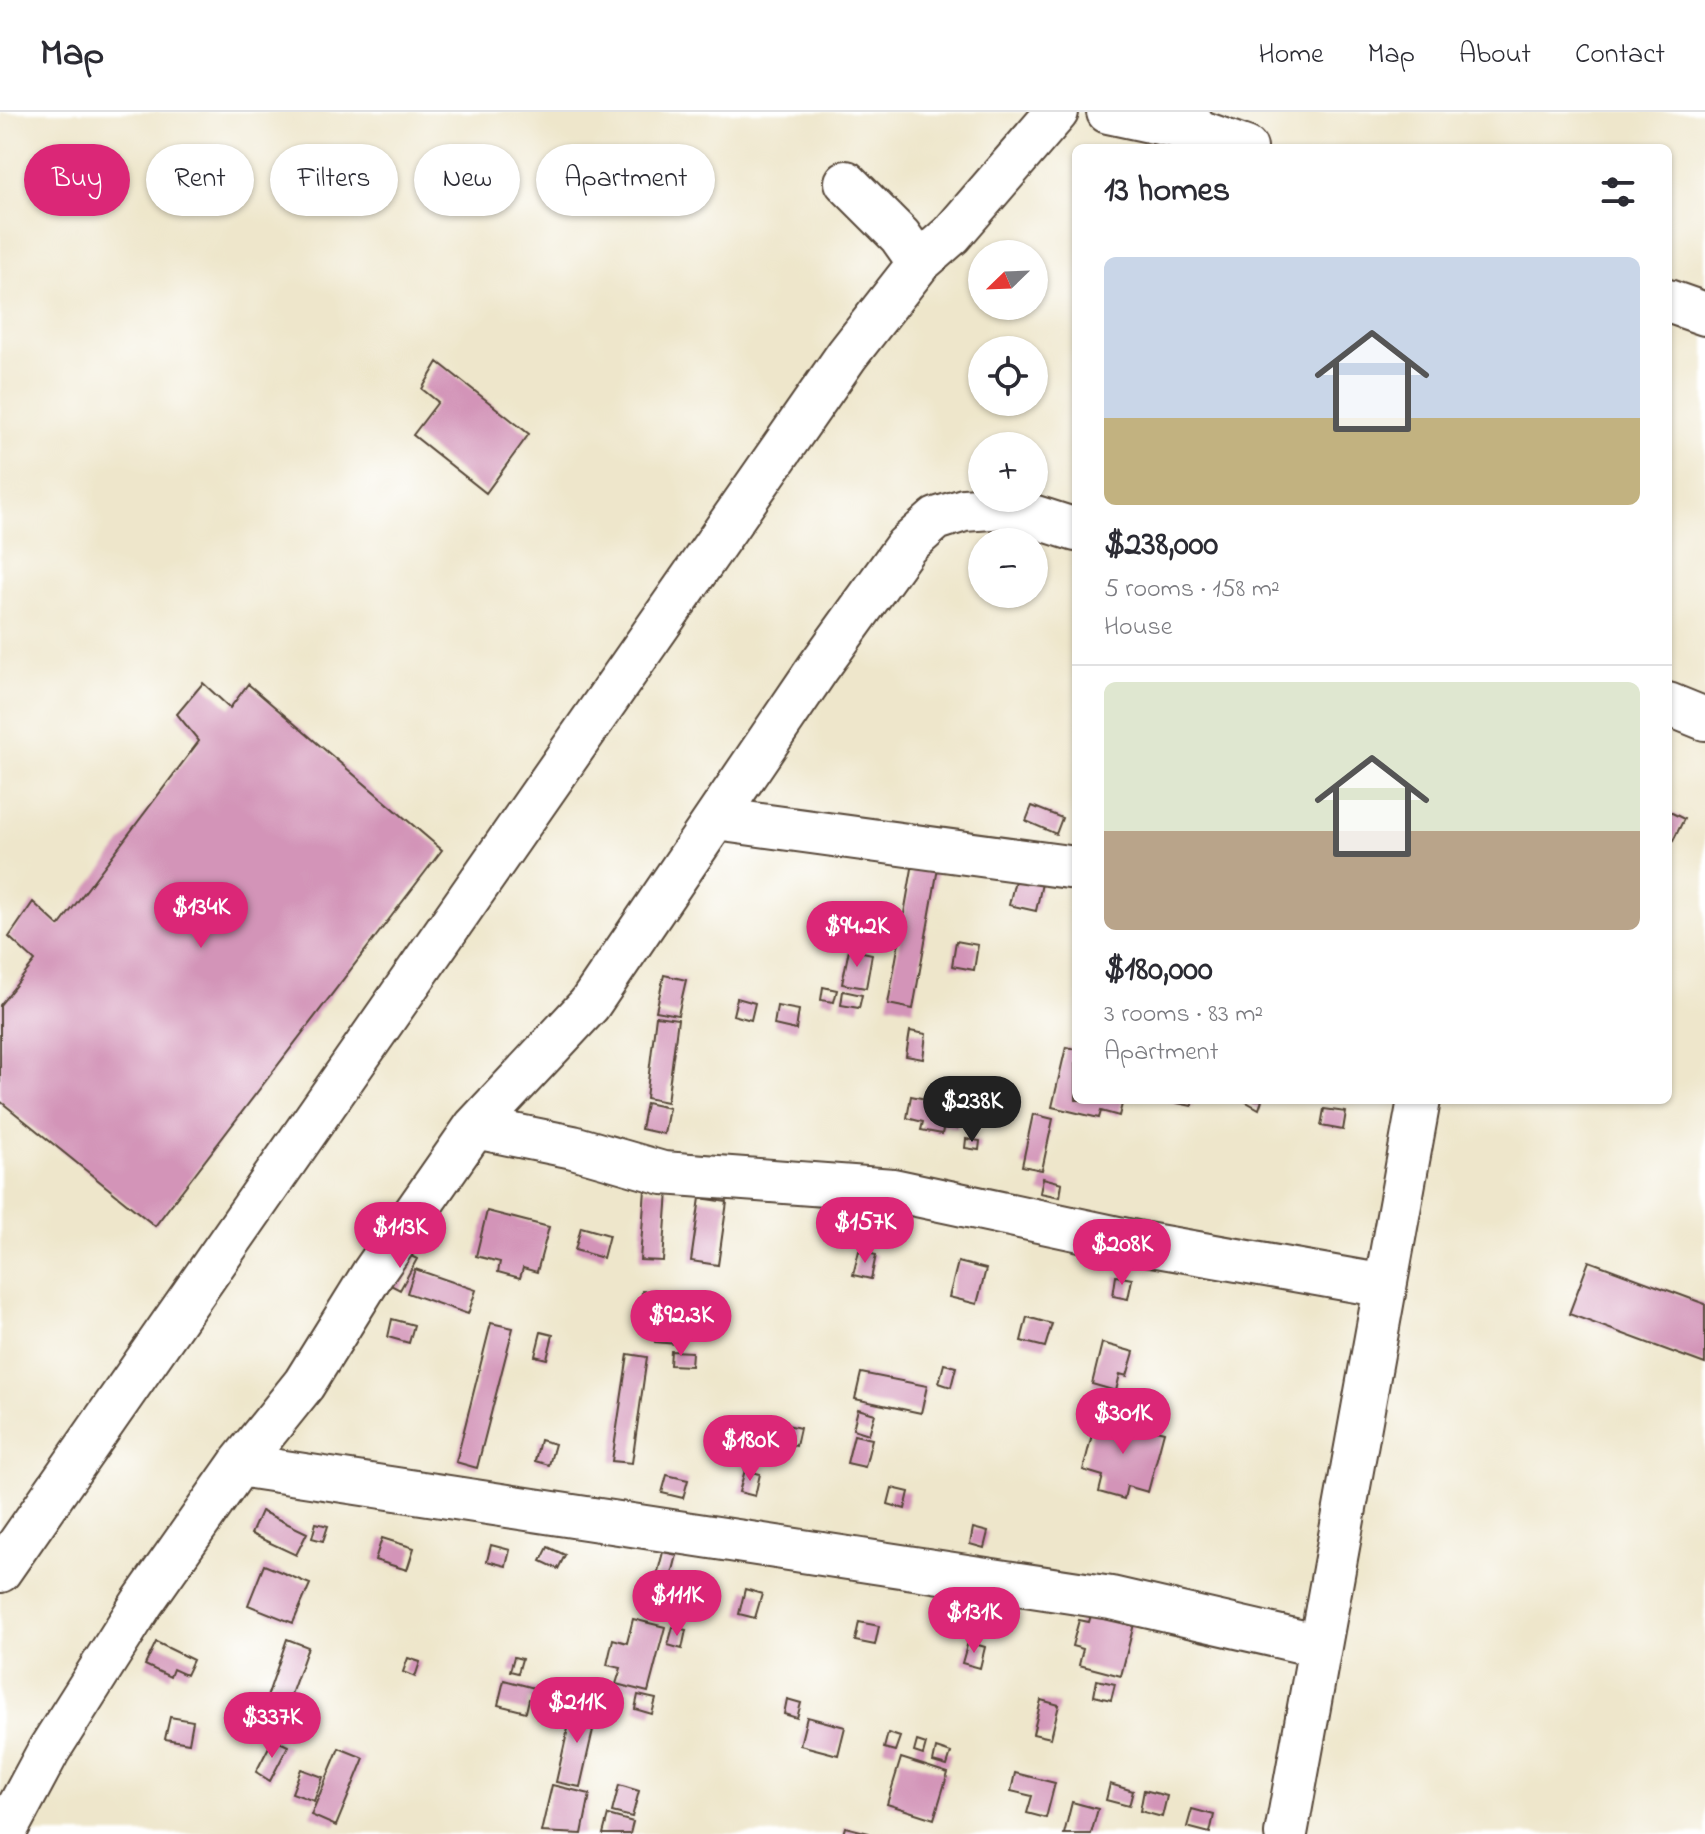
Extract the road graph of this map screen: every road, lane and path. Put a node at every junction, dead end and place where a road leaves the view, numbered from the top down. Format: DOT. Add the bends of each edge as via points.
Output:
graph roads {
  1 [pos="1057,112"];
  2 [pos="1085,112"];
  3 [pos="1108,112"];
  4 [pos="1189,122"];
  5 [pos="1237,144"];
  6 [pos="1030,148"];
  7 [pos="846,182"];
  8 [pos="919,263"];
  9 [pos="1672,302"];
  10 [pos="1705,314"];
  11 [pos="1072,529"];
  12 [pos="1672,706"];
  13 [pos="1705,719"];
  14 [pos="716,819"];
  15 [pos="1072,867"];
  16 [pos="1418,1104"];
  17 [pos="475,1127"];
  18 [pos="1385,1286"];
  19 [pos="239,1465"];
  20 [pos="0,1571"];
  21 [pos="1320,1646"];
  22 [pos="18,1832"];
  23 [pos="1286,1834"];
  1 -- 6 [label="street"];
  2 -- 6 [label="street"];
  3 -- 4 [label="street"];
  4 -- 5 [label="street"];
  6 -- 8 [label="street"];
  7 -- 8 [label="street"];
  8 -- 20 [label="street" via="838,368"];
  9 -- 10 [label="street"];
  11 -- 14 [label="street" via="1004,507 936,519 906,546"];
  12 -- 13 [label="street"];
  14 -- 15 [label="street"];
  14 -- 17 [label="street" via="589,1005"];
  16 -- 18 [label="street"];
  17 -- 18 [label="street" via="663,1173 893,1190 1146,1244"];
  17 -- 19 [label="street" via="373,1273 304,1384"];
  18 -- 21 [label="street"];
  19 -- 21 [label="street" via="1111,1598"];
  19 -- 22 [label="street" via="93,1677"];
  21 -- 23 [label="street"];
}
